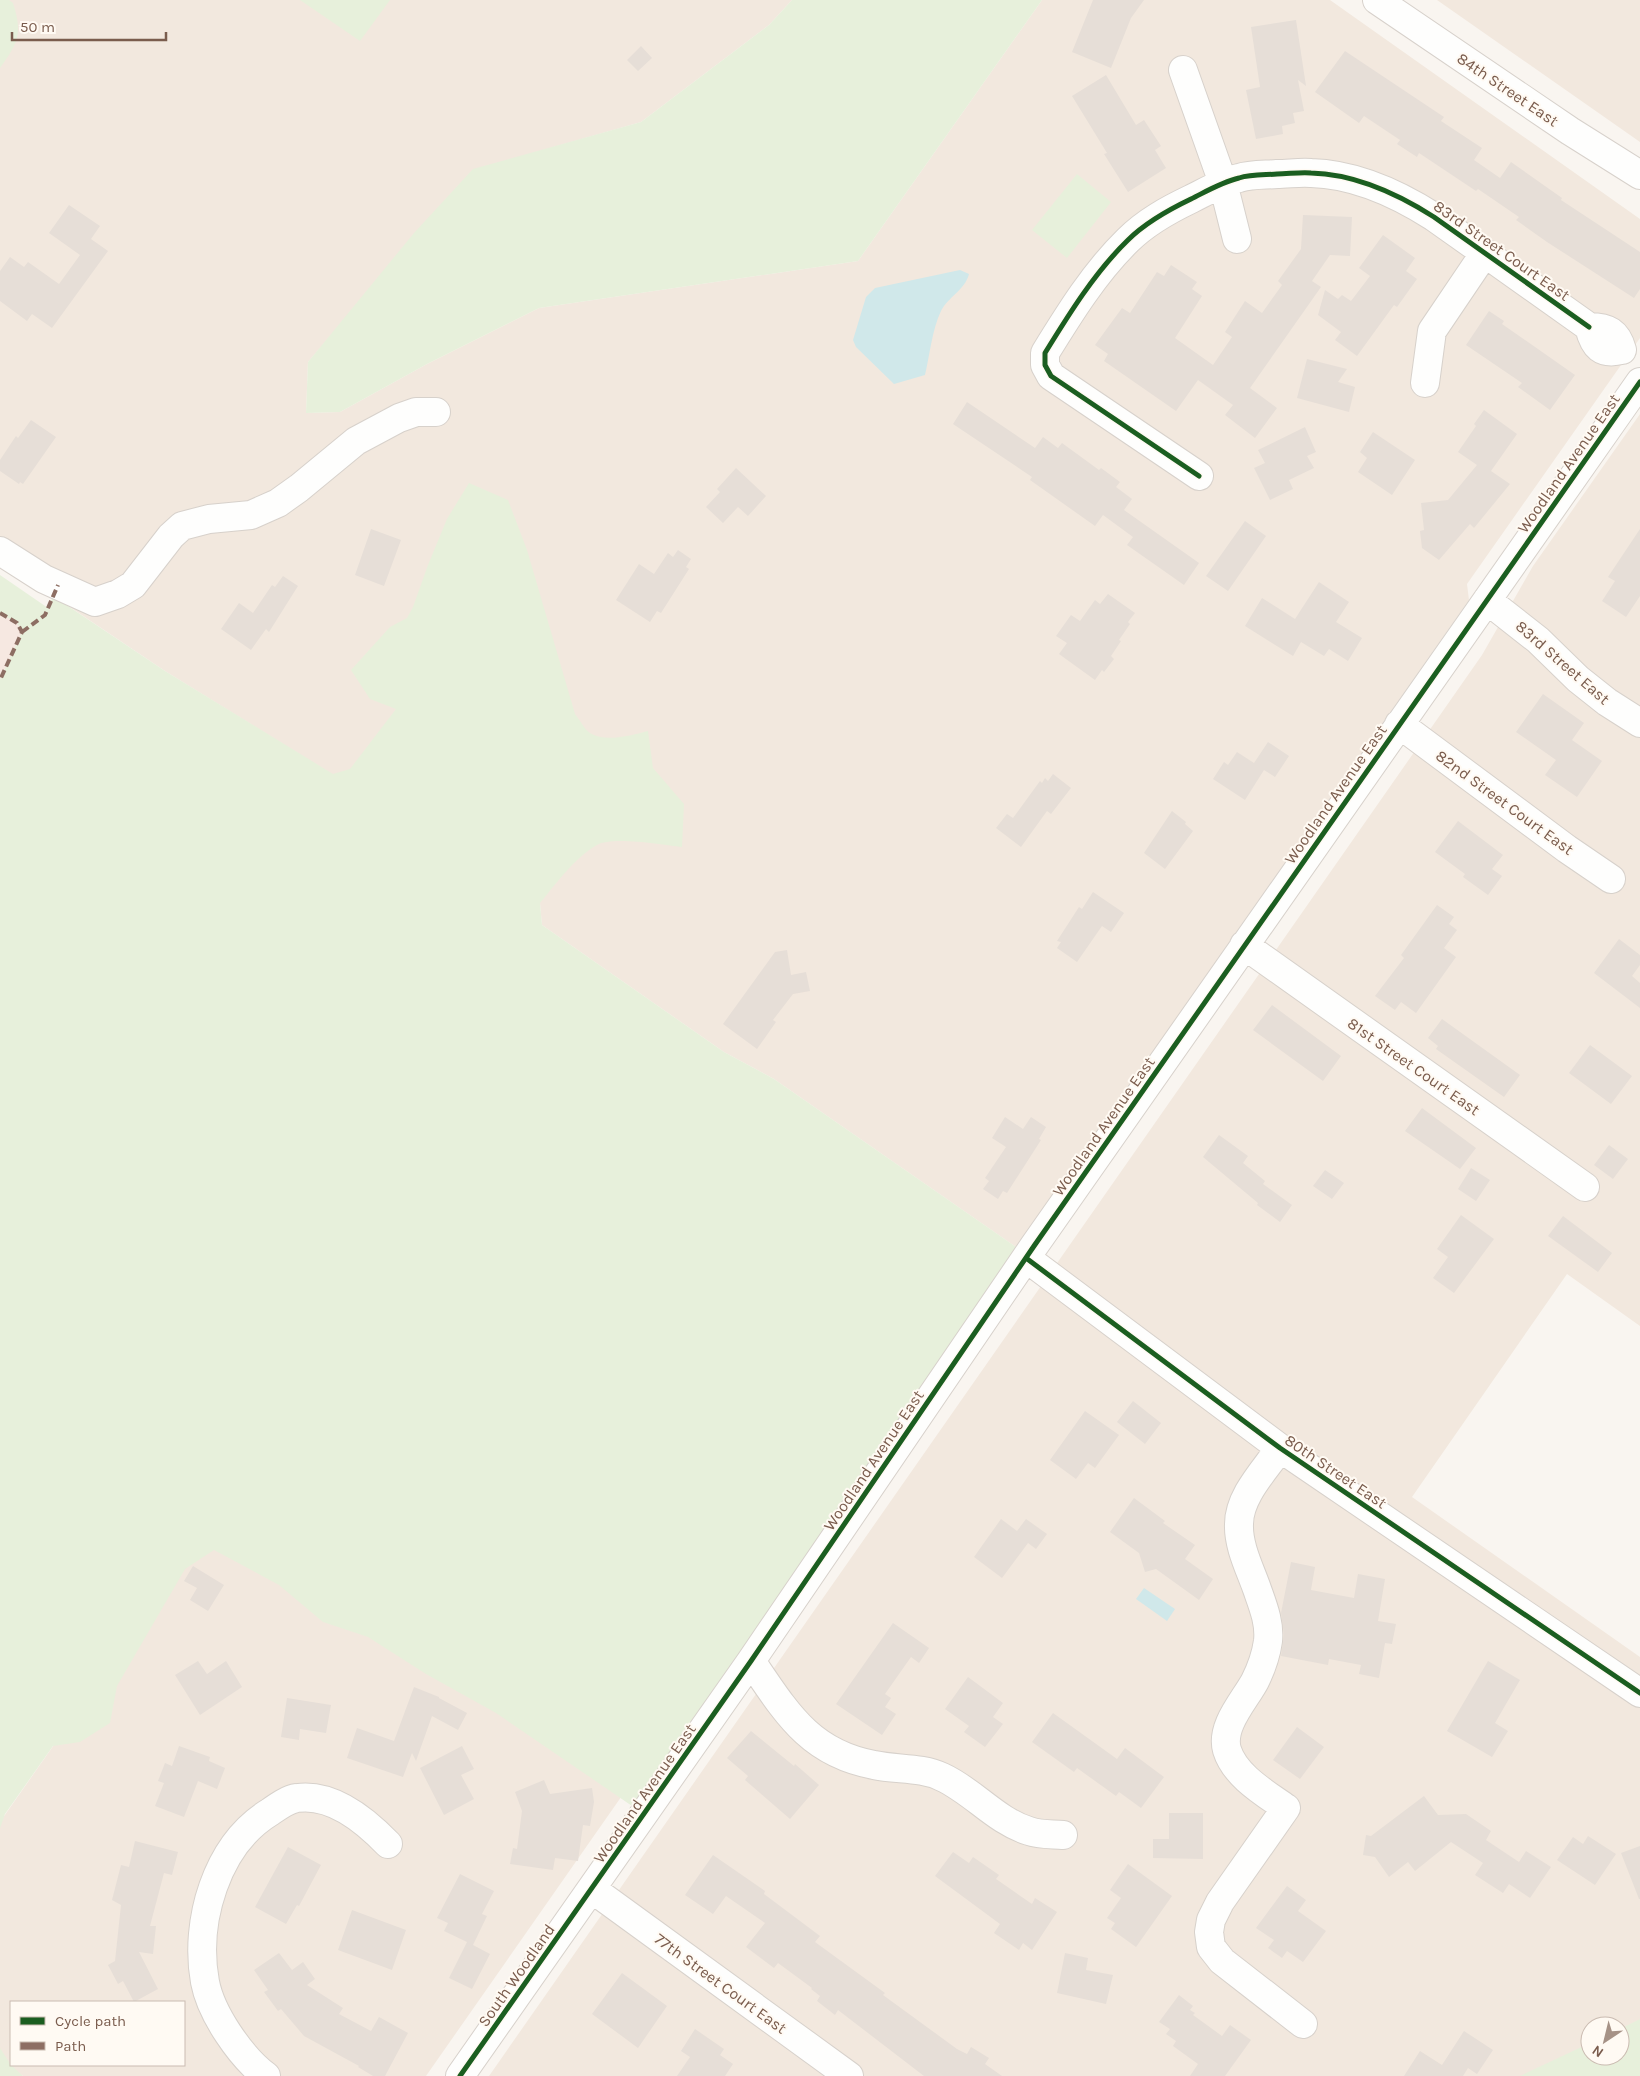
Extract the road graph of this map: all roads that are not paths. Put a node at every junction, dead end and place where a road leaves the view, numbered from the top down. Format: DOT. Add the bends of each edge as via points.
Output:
graph roads {
  1 [pos="1378,0"];
  2 [pos="1183,70"];
  3 [pos="1640,175"];
  4 [pos="1223,183"];
  5 [pos="1237,239"];
  6 [pos="1484,254"];
  7 [pos="1631,356"];
  8 [pos="1640,382"];
  9 [pos="1425,383"];
  10 [pos="436,412"];
  11 [pos="1199,476"];
  12 [pos="0,551"];
  13 [pos="1487,600"];
  14 [pos="1640,723"];
  15 [pos="1400,724"];
  16 [pos="1612,879"];
  17 [pos="1244,946"];
  18 [pos="1584,1187"];
  19 [pos="1026,1258"];
  20 [pos="1280,1448"];
  21 [pos="751,1661"];
  22 [pos="1640,1693"];
  23 [pos="1063,1835"];
  24 [pos="388,1844"];
  25 [pos="592,1889"];
  26 [pos="1303,2024"];
  27 [pos="266,2076"];
  28 [pos="460,2076"];
  29 [pos="849,2076"];
  1 -- 3 [label="street, 84th Street East"];
  2 -- 4 [label="street"];
  4 -- 5 [label="street"];
  4 -- 6 [label="street, 83rd Street Court East" via="1257,175 1312,173 1363,183 1409,201"];
  4 -- 11 [label="street, 83rd Street Court East" via="1155,218 1130,238 1110,258 1045,353 1045,365 1051,376"];
  6 -- 7 [label="street, 83rd Street Court East" via="1589,327 1592,340 1598,347"];
  6 -- 9 [label="street" via="1432,330"];
  8 -- 13 [label="street, Woodland Avenue East"];
  10 -- 12 [label="street" via="416,412 399,418 356,441 278,503 251,515 182,526 170,536 133,585 95,602 44,579"];
  13 -- 14 [label="street, 83rd Street East" via="1538,640 1578,679"];
  13 -- 15 [label="street, Woodland Avenue East"];
  15 -- 16 [label="street, 82nd Street Court East"];
  15 -- 17 [label="street, Woodland Avenue East"];
  17 -- 18 [label="street, 81st Street Court East"];
  17 -- 19 [label="street, Woodland Avenue East"];
  19 -- 20 [label="street, 80th Street East"];
  19 -- 21 [label="street, Woodland Avenue East"];
  20 -- 22 [label="street, 80th Street East"];
  20 -- 26 [label="street" via="1250,1491 1240,1512 1240,1538 1264,1609 1268,1636 1261,1667 1227,1732 1226,1744 1232,1760 1248,1780 1286,1808 1220,1902 1208,1932 1222,1962"];
  21 -- 23 [label="street" via="790,1717 828,1750 858,1762 934,1774 953,1783 1015,1825 1036,1833"];
  21 -- 25 [label="street, Woodland Avenue East"];
  24 -- 27 [label="street" via="372,1827 330,1803 295,1798 259,1818 228,1854 216,1877 208,1904 203,1955 206,1984 230,2037"];
  25 -- 28 [label="street, South Woodland"];
  25 -- 29 [label="street, 77th Street Court East"];
}
